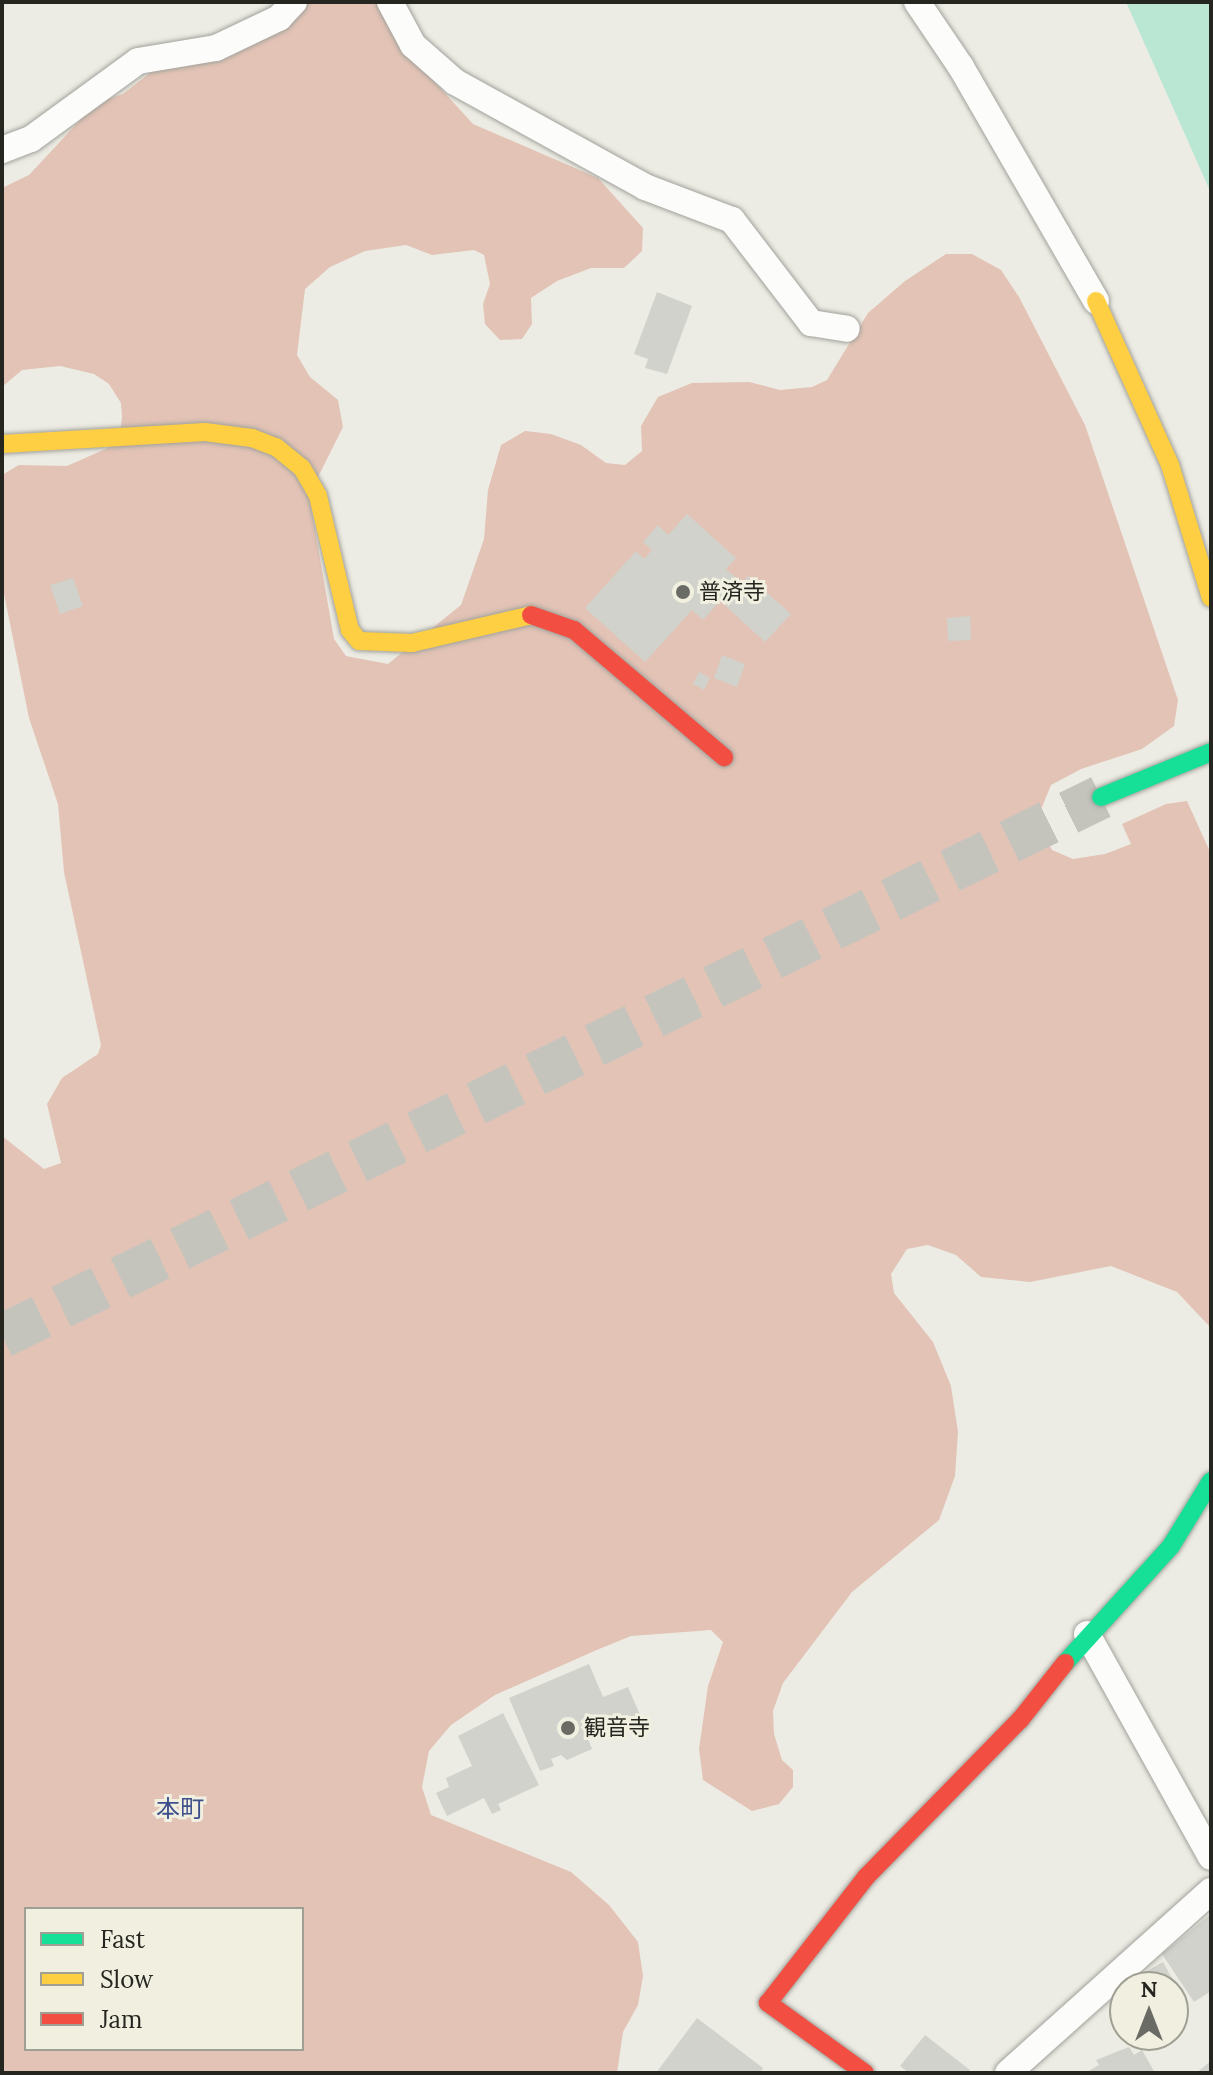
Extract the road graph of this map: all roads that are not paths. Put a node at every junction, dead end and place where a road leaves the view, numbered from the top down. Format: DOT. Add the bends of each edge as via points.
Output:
graph roads {
  1 [pos="294,2"];
  2 [pos="390,2"];
  3 [pos="917,2"];
  4 [pos="2,150"];
  5 [pos="1096,301"];
  6 [pos="847,329"];
  7 [pos="2,444"];
  8 [pos="1211,598"];
  9 [pos="1211,752"];
  10 [pos="724,757"];
  11 [pos="1101,797"];
  12 [pos="1211,1481"];
  13 [pos="1087,1634"];
  14 [pos="1211,1857"];
  15 [pos="1211,1891"];
  16 [pos="865,2073"];
  17 [pos="1008,2073"];
  1 -- 4 [label="street" via="279,18 216,48 138,61 31,139"];
  2 -- 6 [label="street" via="413,45 455,82 645,187 732,220 811,323"];
  3 -- 5 [label="street" via="961,67"];
  5 -- 8 [label="main road" via="1170,465"];
  7 -- 10 [label="main road" via="205,432 276,447 302,468 318,496 350,630 359,641 412,643 520,614 540,615 574,630"];
  9 -- 11 [label="main road"];
  12 -- 13 [label="main road" via="1171,1546"];
  13 -- 14 [label="street"];
  13 -- 16 [label="main road" via="1020,1720 866,1877 768,2003"];
  15 -- 17 [label="street"];
}
